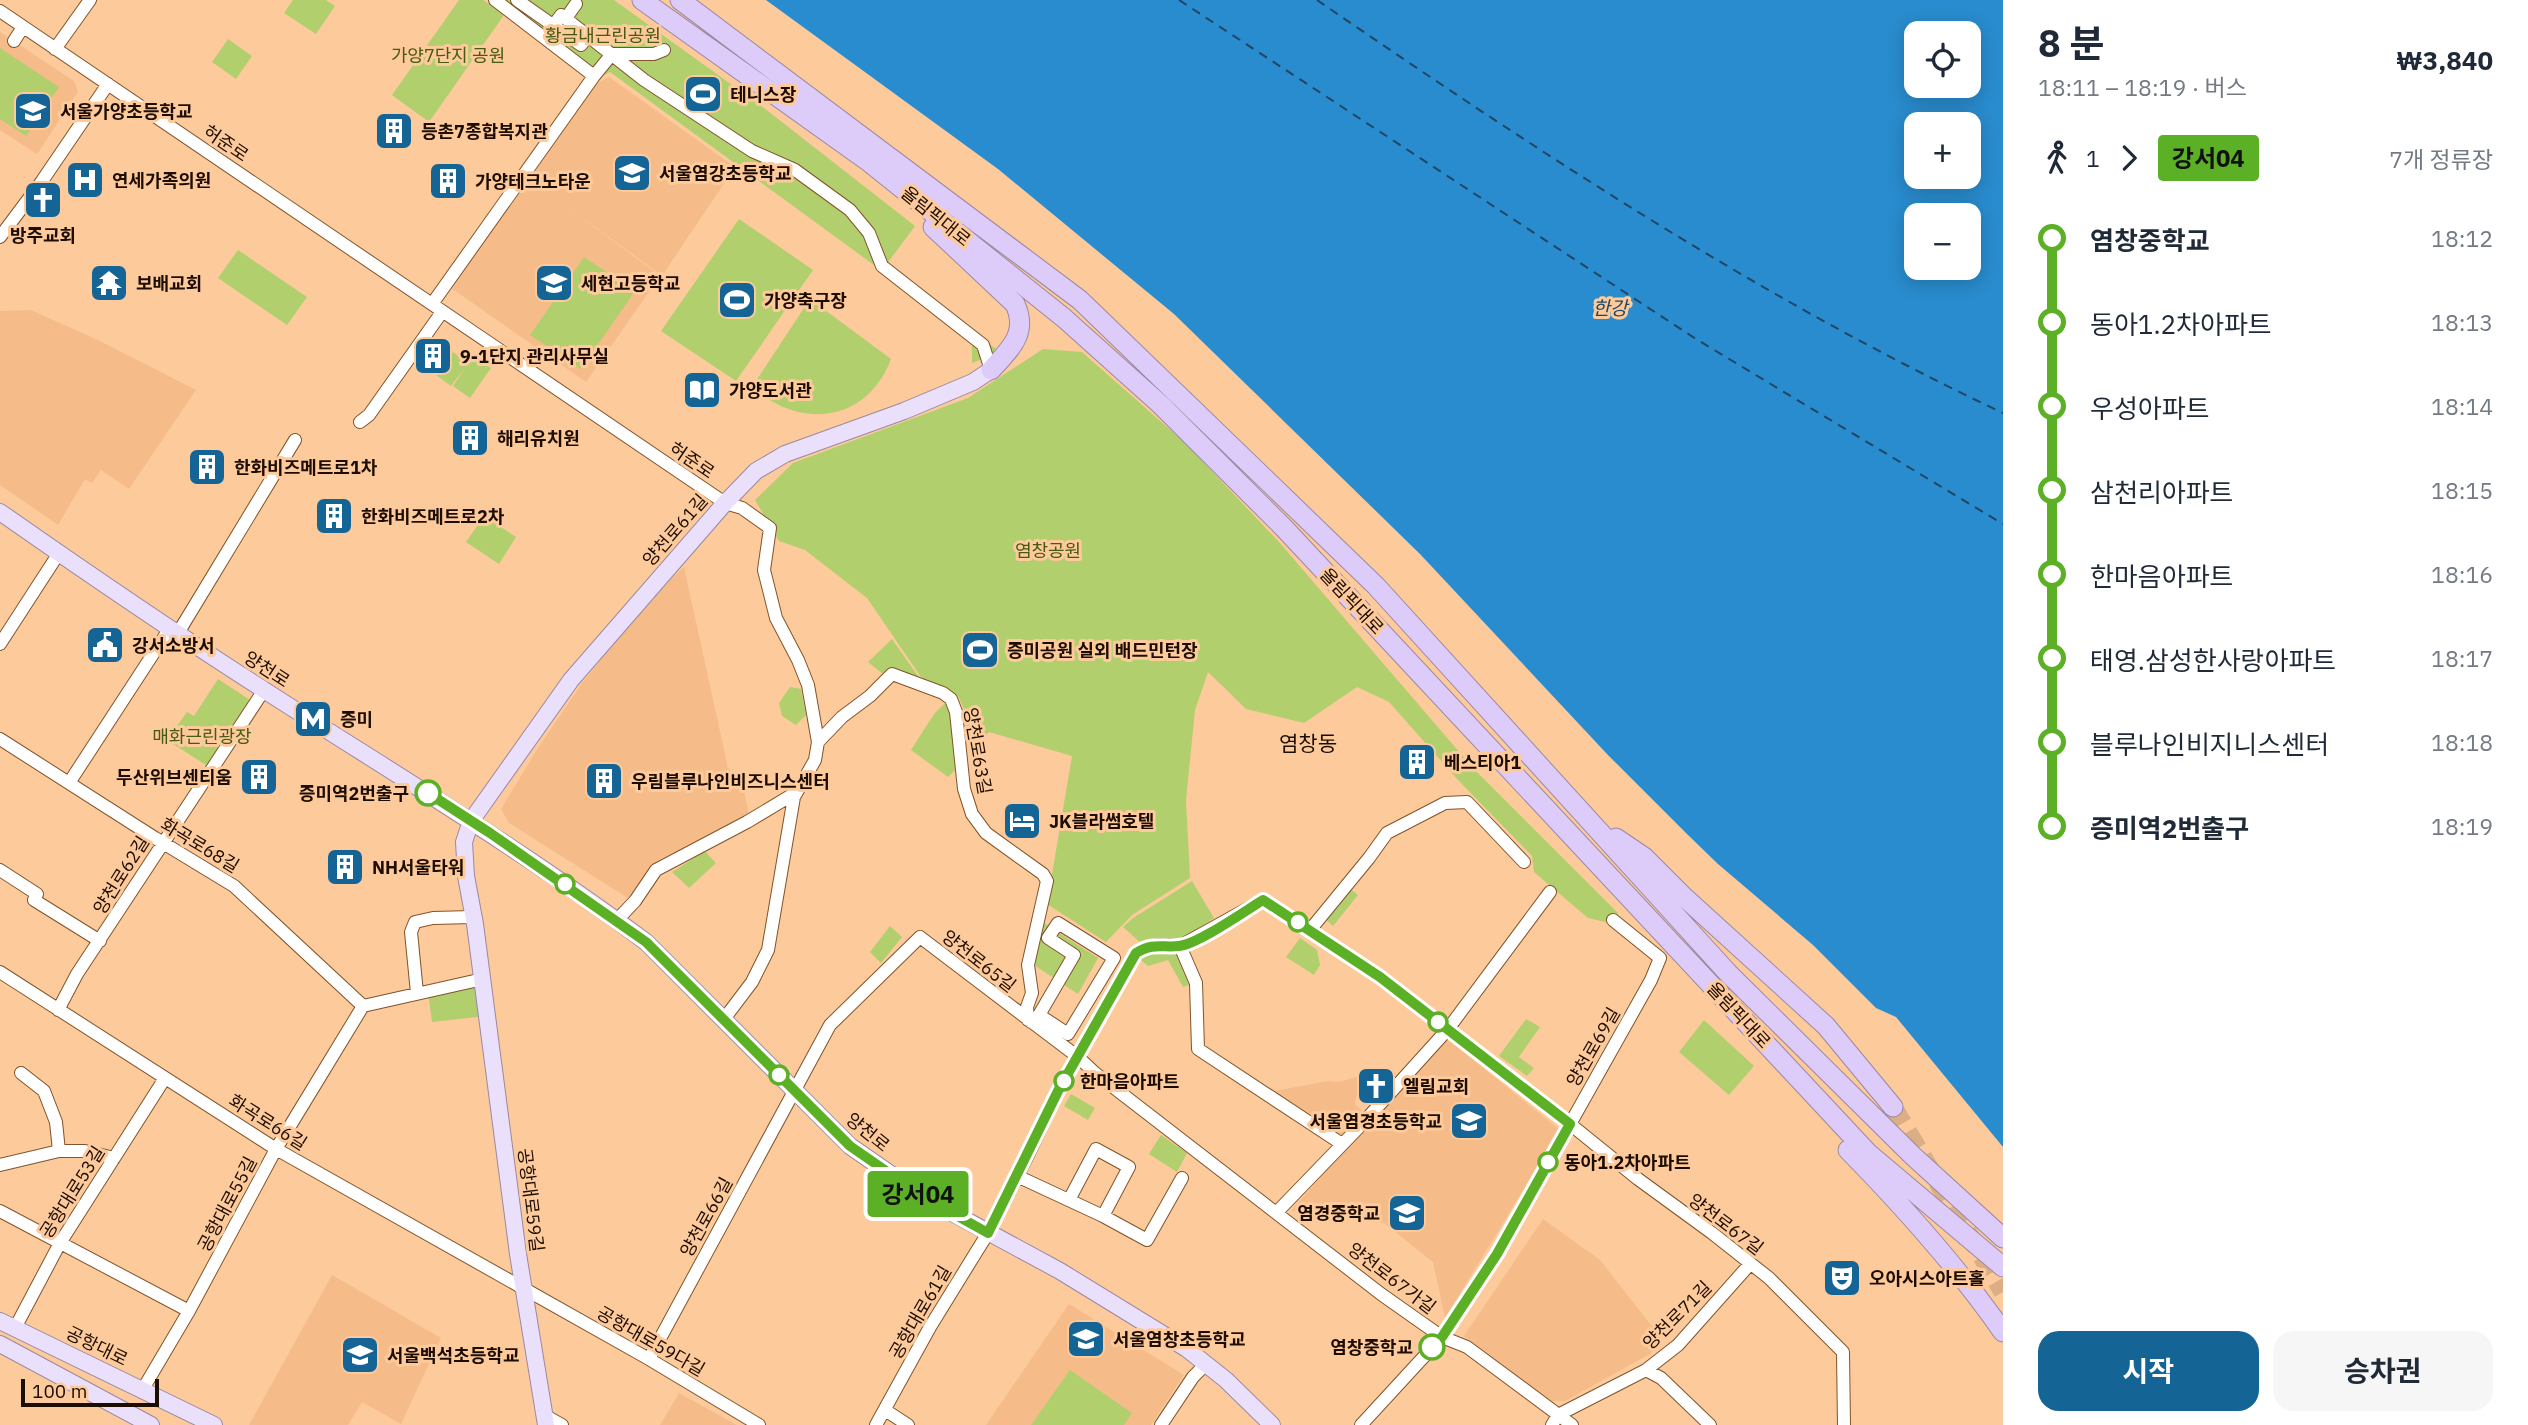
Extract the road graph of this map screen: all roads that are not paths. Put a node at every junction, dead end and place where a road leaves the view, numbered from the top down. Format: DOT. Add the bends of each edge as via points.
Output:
graph roads {
  1 [pos="90,0"];
  2 [pos="495,0"];
  3 [pos="518,0"];
  4 [pos="642,0"];
  5 [pos="680,0"];
  6 [pos="576,4"];
  7 [pos="0,11"];
  8 [pos="566,18"];
  9 [pos="553,26"];
  10 [pos="23,27"];
  11 [pos="14,41"];
  12 [pos="585,41"];
  13 [pos="55,48"];
  14 [pos="664,50"];
  15 [pos="644,53"];
  16 [pos="612,54"];
  17 [pos="572,59"];
  18 [pos="594,76"];
  19 [pos="644,80"];
  20 [pos="107,84"];
  21 [pos="869,162"];
  22 [pos="0,237"];
  23 [pos="437,308"];
  24 [pos="990,370"];
  25 [pos="360,422"];
  26 [pos="295,440"];
  27 [pos="725,503"];
  28 [pos="0,512"];
  29 [pos="59,553"];
  30 [pos="174,630"];
  31 [pos="0,644"];
  32 [pos="264,690"];
  33 [pos="0,738"];
  34 [pos="818,742"];
  35 [pos="69,783"];
  36 [pos="797,792"];
  37 [pos="471,821"];
  38 [pos="1593,823"];
  39 [pos="162,842"];
  40 [pos="1524,862"];
  41 [pos="0,870"];
  42 [pos="1550,892"];
  43 [pos="473,917"];
  44 [pos="617,920"];
  45 [pos="1613,920"];
  46 [pos="1310,930"];
  47 [pos="100,941"];
  48 [pos="1180,946"];
  49 [pos="0,972"];
  50 [pos="483,979"];
  51 [pos="417,993"];
  52 [pos="363,1006"];
  53 [pos="58,1010"];
  54 [pos="1032,1019"];
  55 [pos="724,1020"];
  56 [pos="1448,1028"];
  57 [pos="1078,1057"];
  58 [pos="21,1073"];
  59 [pos="165,1078"];
  60 [pos="795,1091"];
  61 [pos="1817,1099"];
  62 [pos="1893,1108"];
  63 [pos="1570,1124"];
  64 [pos="1342,1144"];
  65 [pos="276,1149"];
  66 [pos="59,1151"];
  67 [pos="114,1158"];
  68 [pos="0,1165"];
  69 [pos="1017,1176"];
  70 [pos="1182,1178"];
  71 [pos="1069,1200"];
  72 [pos="0,1211"];
  73 [pos="1277,1212"];
  74 [pos="1103,1216"];
  75 [pos="988,1233"];
  76 [pos="2003,1238"];
  77 [pos="60,1242"];
  78 [pos="1750,1264"];
  79 [pos="2003,1267"];
  80 [pos="524,1290"];
  81 [pos="189,1311"];
  82 [pos="7,1324"];
  83 [pos="2003,1332"];
  84 [pos="1442,1337"];
  85 [pos="0,1344"];
  86 [pos="649,1359"];
  87 [pos="1206,1364"];
  88 [pos="1646,1370"];
  89 [pos="143,1389"];
  90 [pos="884,1410"];
  91 [pos="545,1420"];
  92 [pos="1555,1420"];
  93 [pos="151,1425"];
  94 [pos="214,1425"];
  95 [pos="562,1425"];
  96 [pos="759,1425"];
  97 [pos="876,1425"];
  98 [pos="908,1425"];
  99 [pos="1161,1425"];
  100 [pos="1272,1425"];
  101 [pos="1361,1425"];
  102 [pos="1572,1425"];
  103 [pos="1710,1425"];
  104 [pos="1844,1425"];
  1 -- 13 [label="street"];
  2 -- 17 [label="street"];
  3 -- 9 [label="street"];
  4 -- 21 [label="highway, 올림픽대로"];
  5 -- 38 [label="highway, 올림픽대로" via="1080,300 1376,586"];
  6 -- 8 [label="street"];
  7 -- 10 [label="street, 허준로"];
  8 -- 9 [label="street" via="561,15"];
  8 -- 12 [label="street"];
  9 -- 12 [label="street"];
  10 -- 11 [label="street"];
  10 -- 13 [label="street, 허준로"];
  12 -- 16 [label="street"];
  12 -- 17 [label="street"];
  13 -- 20 [label="street, 허준로"];
  14 -- 15 [label="street"];
  15 -- 16 [label="street"];
  15 -- 19 [label="street"];
  16 -- 18 [label="street"];
  16 -- 19 [label="street"];
  17 -- 18 [label="street"];
  18 -- 23 [label="street"];
  19 -- 24 [label="street" via="752,151 795,170 850,210 869,233 881,266 983,345"];
  20 -- 22 [label="street"];
  20 -- 23 [label="street, 허준로"];
  21 -- 24 [label="highway" via="1015,303 1018,335 1006,356"];
  21 -- 61 [label="highway, 올림픽대로" via="1064,318 1161,405 1303,548"];
  23 -- 25 [label="street" via="369,415"];
  23 -- 27 [label="street, 허준로"];
  24 -- 27 [label="main road, 양천로61길" via="973,382 904,411 785,454 756,471"];
  26 -- 30 [label="street"];
  27 -- 34 [label="street, 양천로63길" via="742,508 770,528 764,570 776,618 808,685"];
  27 -- 37 [label="main road, 양천로61길" via="571,680"];
  28 -- 29 [label="main road, 양천로"];
  29 -- 30 [label="main road, 양천로"];
  29 -- 31 [label="street"];
  30 -- 32 [label="main road, 양천로"];
  30 -- 35 [label="street"];
  32 -- 37 [label="main road, 양천로"];
  32 -- 39 [label="street, 양천로62길"];
  33 -- 35 [label="street, 화곡로68길"];
  34 -- 36 [label="street, 양천로63길" via="815,760"];
  34 -- 54 [label="street, 양천로63길" via="892,674 951,699 972,814 986,833 1047,881 1028,965 1032,993 1027,1007"];
  35 -- 39 [label="street, 화곡로68길"];
  36 -- 44 [label="street" via="656,870"];
  36 -- 55 [label="street, 양천로63길" via="768,950"];
  37 -- 43 [label="main road, 공항대로59길" via="464,842"];
  37 -- 44 [label="main road, 양천로"];
  38 -- 62 [label="highway" via="1644,857 1826,1026"];
  38 -- 76 [label="highway, 올림픽대로" via="1728,973"];
  39 -- 47 [label="street, 양천로62길"];
  39 -- 52 [label="street, 화곡로68길" via="234,886"];
  40 -- 46 [label="street" via="1467,802 1445,803 1387,833"];
  41 -- 47 [label="street" via="37,894 34,900"];
  42 -- 56 [label="street"];
  43 -- 50 [label="main road, 공항대로59길"];
  43 -- 51 [label="street" via="415,922 411,932"];
  44 -- 55 [label="main road, 양천로" via="646,942"];
  45 -- 63 [label="street, 양천로69길" via="1660,958"];
  46 -- 48 [label="street, 양천로67길" via="1263,900"];
  46 -- 56 [label="street, 양천로67길"];
  47 -- 53 [label="street, 양천로62길"];
  48 -- 57 [label="street, 양천로67길" via="1160,945 1136,953"];
  48 -- 64 [label="street" via="1196,983 1198,1049"];
  49 -- 53 [label="street, 화곡로66길"];
  50 -- 51 [label="street"];
  50 -- 80 [label="main road, 공항대로59길"];
  51 -- 52 [label="street"];
  52 -- 65 [label="street, 공항대로55길"];
  53 -- 59 [label="street, 화곡로66길"];
  54 -- 54 [label="street" via="1074,955 1048,938 1058,923 1114,958 1068,1034"];
  54 -- 57 [label="street, 양천로65길"];
  54 -- 60 [label="street, 양천로65길" via="920,937 830,1025"];
  55 -- 60 [label="main road, 양천로"];
  56 -- 63 [label="street, 양천로67길"];
  56 -- 64 [label="street"];
  57 -- 69 [label="street, 양천로67길"];
  57 -- 73 [label="street, 양천로67가길"];
  58 -- 66 [label="street" via="44,1091 56,1122"];
  59 -- 65 [label="street, 화곡로66길"];
  59 -- 67 [label="street, 공항대로53길"];
  60 -- 75 [label="main road, 양천로" via="850,1146 925,1198"];
  60 -- 86 [label="street, 양천로66길"];
  61 -- 79 [label="highway, 올림픽대로" via="1868,1153"];
  61 -- 83 [label="highway" via="1837,1139 1971,1285"];
  63 -- 78 [label="street, 양천로67길"];
  63 -- 84 [label="street, 양천로69길" via="1497,1254"];
  64 -- 73 [label="street"];
  65 -- 80 [label="street, 화곡로66길"];
  65 -- 81 [label="street, 공항대로55길"];
  66 -- 67 [label="street"];
  66 -- 68 [label="street"];
  67 -- 77 [label="street, 공항대로53길"];
  69 -- 71 [label="street"];
  69 -- 75 [label="street, 양천로67길"];
  70 -- 74 [label="street" via="1147,1240"];
  71 -- 74 [label="street"];
  71 -- 74 [label="street" via="1096,1149 1129,1167"];
  72 -- 77 [label="street"];
  73 -- 84 [label="street, 양천로67가길"];
  75 -- 87 [label="main road, 양천로" via="1060,1271"];
  75 -- 90 [label="street, 공항대로61길"];
  77 -- 81 [label="street"];
  77 -- 82 [label="street, 공항대로53길"];
  78 -- 88 [label="street, 양천로71길" via="1678,1345"];
  78 -- 104 [label="street, 양천로67길" via="1843,1352"];
  80 -- 86 [label="street, 공항대로59다길"];
  80 -- 91 [label="main road, 공항대로59길"];
  81 -- 89 [label="street, 공항대로55길"];
  82 -- 89 [label="main road, 공항대로"];
  84 -- 92 [label="street, 양천로67가길" via="1467,1347"];
  84 -- 101 [label="street, 양천로69길"];
  85 -- 93 [label="main road"];
  86 -- 96 [label="street, 공항대로59다길"];
  87 -- 99 [label="street"];
  87 -- 100 [label="main road, 양천로"];
  88 -- 92 [label="street, 양천로71길"];
  88 -- 103 [label="street" via="1661,1378"];
  89 -- 94 [label="main road, 공항대로"];
  90 -- 97 [label="street, 공항대로61길"];
  90 -- 98 [label="street"];
  91 -- 95 [label="street"];
  92 -- 102 [label="street, 양천로67가길"];
}
